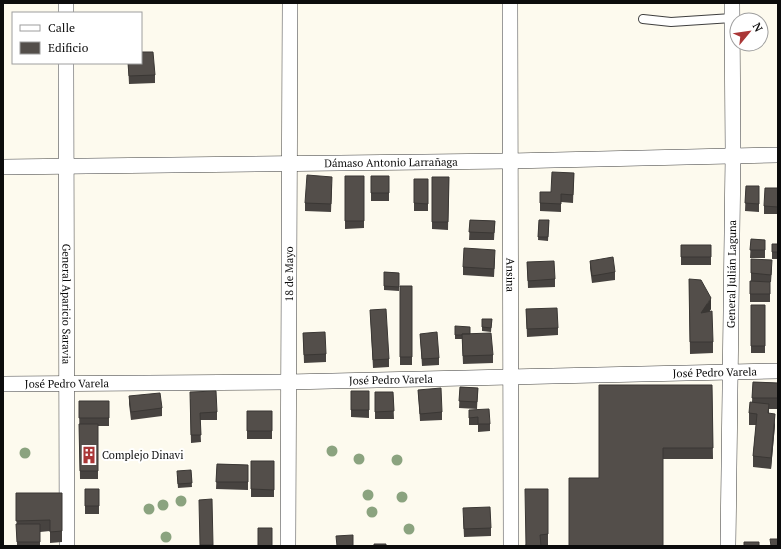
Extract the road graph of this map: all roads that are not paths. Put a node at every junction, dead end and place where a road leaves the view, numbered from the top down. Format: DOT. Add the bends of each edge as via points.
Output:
graph roads {
  1 [pos="290,3"];
  2 [pos="510,3"];
  3 [pos="732,10"];
  4 [pos="643,19"];
  5 [pos="66,64"];
  6 [pos="778,155"];
  7 [pos="733,156"];
  8 [pos="510,161"];
  9 [pos="289,164"];
  10 [pos="67,165"];
  11 [pos="3,167"];
  12 [pos="778,371"];
  13 [pos="731,373"];
  14 [pos="512,376"];
  15 [pos="288,382"];
  16 [pos="66,383"];
  17 [pos="3,384"];
  18 [pos="67,546"];
  19 [pos="288,546"];
  20 [pos="511,546"];
  21 [pos="728,546"];
  1 -- 9 [label="street, 18 de Mayo"];
  2 -- 8 [label="street, Ansina"];
  3 -- 4 [label="lane" via="671,22"];
  3 -- 7 [label="street, General Julián Laguna"];
  5 -- 10 [label="street, General Aparicio Saravia"];
  6 -- 7 [label="street, Dámaso Antonio Larrañaga"];
  7 -- 8 [label="street, Dámaso Antonio Larrañaga"];
  7 -- 13 [label="street, General Julián Laguna"];
  8 -- 9 [label="street, Dámaso Antonio Larrañaga"];
  8 -- 14 [label="street, Ansina"];
  9 -- 10 [label="street, Dámaso Antonio Larrañaga"];
  9 -- 15 [label="street, 18 de Mayo"];
  10 -- 11 [label="street, Dámaso Antonio Larrañaga"];
  10 -- 16 [label="street, General Aparicio Saravia"];
  12 -- 13 [label="street, José Pedro Varela"];
  13 -- 14 [label="street, José Pedro Varela"];
  13 -- 21 [label="street, General Julián Laguna"];
  14 -- 15 [label="street, José Pedro Varela"];
  14 -- 20 [label="street, Ansina"];
  15 -- 16 [label="street, José Pedro Varela"];
  15 -- 19 [label="street, 18 de Mayo"];
  16 -- 17 [label="street, José Pedro Varela"];
  16 -- 18 [label="street, General Aparicio Saravia"];
}
